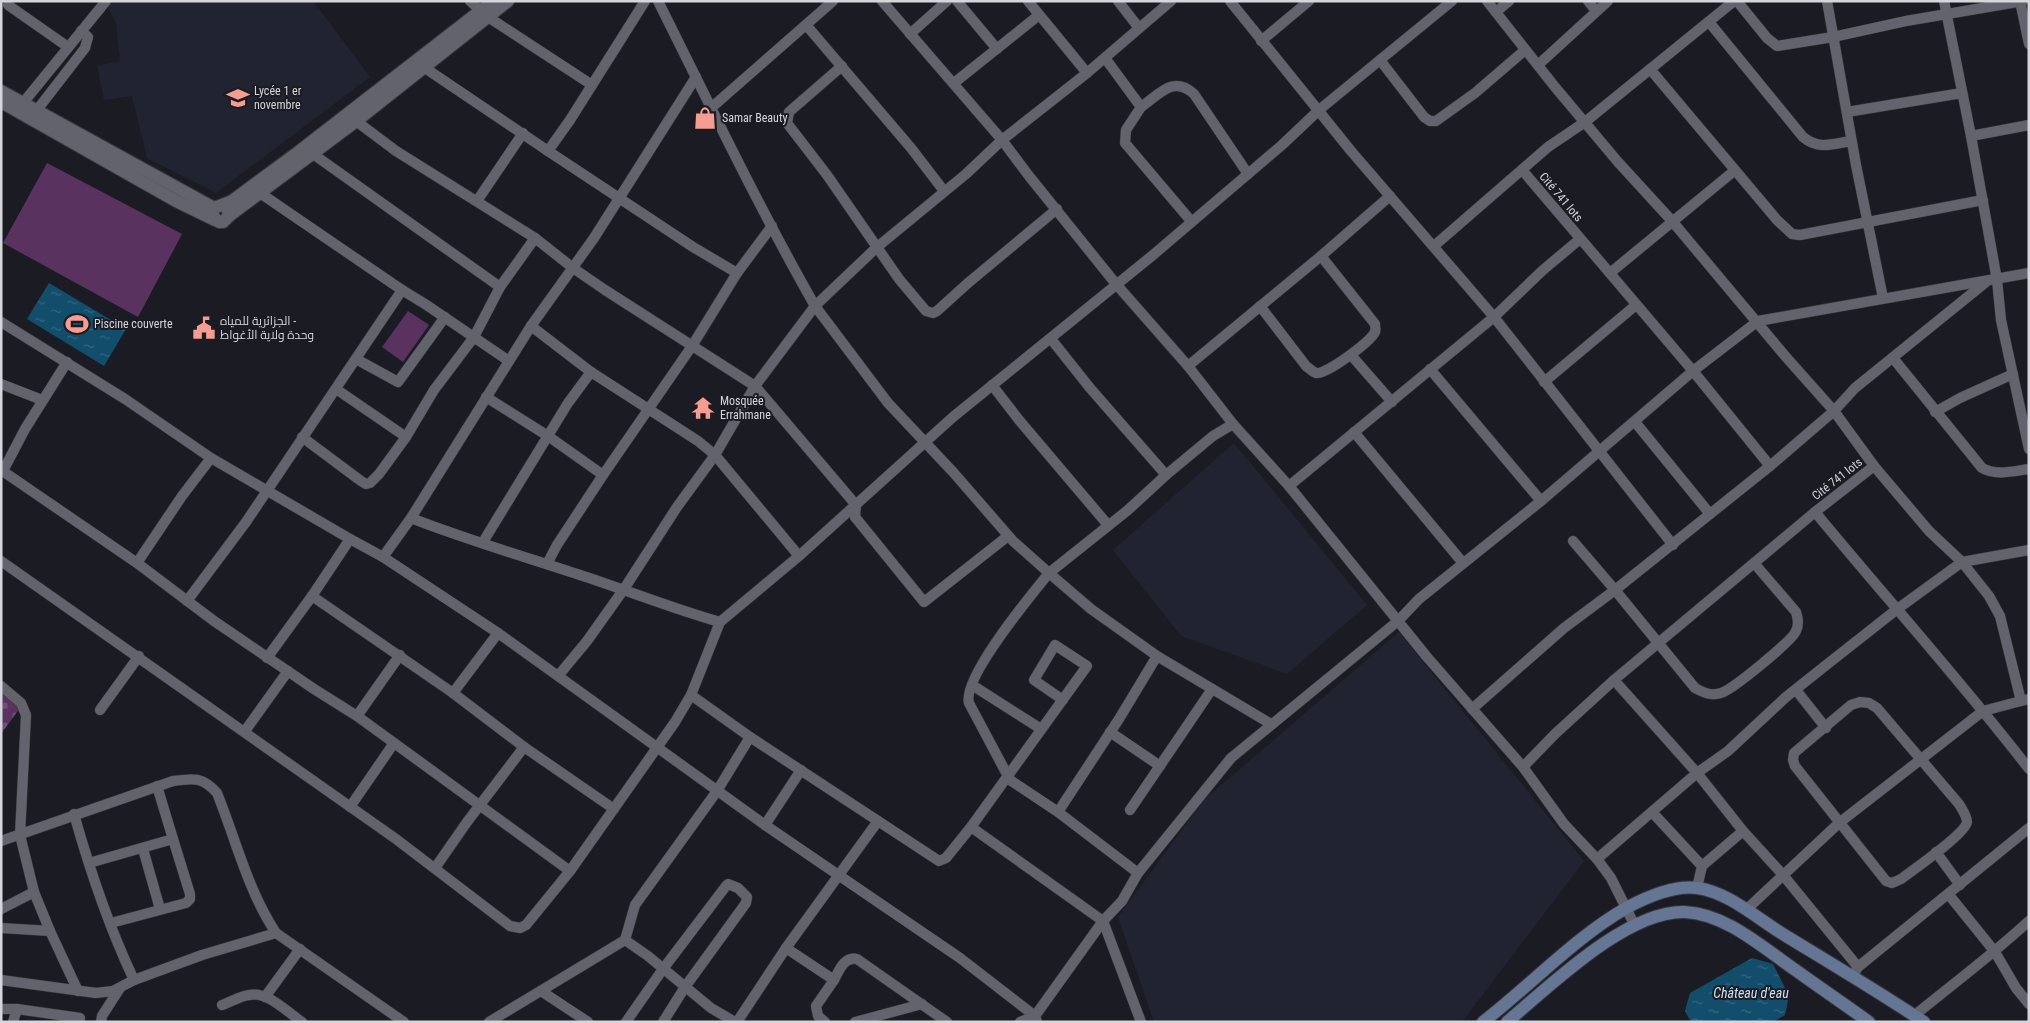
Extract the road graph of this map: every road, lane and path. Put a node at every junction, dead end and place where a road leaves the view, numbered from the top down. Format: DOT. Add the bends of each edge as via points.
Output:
graph roads {
  1 [pos="106,1"];
  2 [pos="470,1"];
  3 [pos="493,1"];
  4 [pos="508,1"];
  5 [pos="645,1"];
  6 [pos="658,1"];
  7 [pos="882,1"];
  8 [pos="947,1"];
  9 [pos="958,1"];
  10 [pos="1028,1"];
  11 [pos="1118,1"];
  12 [pos="1171,1"];
  13 [pos="1230,1"];
  14 [pos="1309,1"];
  15 [pos="1452,1"];
  16 [pos="1487,1"];
  17 [pos="1508,1"];
  18 [pos="1588,1"];
  19 [pos="1608,1"];
  20 [pos="1736,1"];
  21 [pos="1827,1"];
  22 [pos="1944,1"];
  23 [pos="2021,1"];
  24 [pos="9,3"];
  25 [pos="828,3"];
  26 [pos="1496,12"];
  27 [pos="1596,12"];
  28 [pos="1,14"];
  29 [pos="484,14"];
  30 [pos="1039,15"];
  31 [pos="1946,15"];
  32 [pos="1709,22"];
  33 [pos="807,26"];
  34 [pos="1139,28"];
  35 [pos="81,31"];
  36 [pos="910,34"];
  37 [pos="1833,37"];
  38 [pos="1261,41"];
  39 [pos="2029,44"];
  40 [pos="68,46"];
  41 [pos="997,49"];
  42 [pos="1525,50"];
  43 [pos="1105,58"];
  44 [pos="1380,60"];
  45 [pos="1538,65"];
  46 [pos="842,66"];
  47 [pos="425,68"];
  48 [pos="1650,70"];
  49 [pos="1087,73"];
  50 [pos="696,76"];
  51 [pos="954,83"];
  52 [pos="592,85"];
  53 [pos="1,91"];
  54 [pos="1962,93"];
  55 [pos="1,102"];
  56 [pos="23,103"];
  57 [pos="710,108"];
  58 [pos="1141,108"];
  59 [pos="37,110"];
  60 [pos="1319,110"];
  61 [pos="1847,112"];
  62 [pos="352,118"];
  63 [pos="1585,122"];
  64 [pos="2029,124"];
  65 [pos="523,133"];
  66 [pos="1971,136"];
  67 [pos="1002,140"];
  68 [pos="1852,141"];
  69 [pos="548,151"];
  70 [pos="314,154"];
  71 [pos="1734,170"];
  72 [pos="1523,171"];
  73 [pos="1248,174"];
  74 [pos="944,191"];
  75 [pos="260,193"];
  76 [pos="1390,196"];
  77 [pos="618,198"];
  78 [pos="1983,200"];
  79 [pos="477,201"];
  80 [pos="1057,209"];
  81 [pos="220,212"];
  82 [pos="1191,221"];
  83 [pos="1672,221"];
  84 [pos="1867,223"];
  85 [pos="772,226"];
  86 [pos="535,238"];
  87 [pos="1580,240"];
  88 [pos="1434,246"];
  89 [pos="876,248"];
  90 [pos="1321,256"];
  91 [pos="573,268"];
  92 [pos="737,273"];
  93 [pos="1610,273"];
  94 [pos="2029,273"];
  95 [pos="1992,281"];
  96 [pos="1116,284"];
  97 [pos="500,286"];
  98 [pos="402,290"];
  99 [pos="1883,298"];
  100 [pos="1636,305"];
  101 [pos="815,306"];
  102 [pos="1260,306"];
  103 [pos="445,317"];
  104 [pos="1494,317"];
  105 [pos="1758,321"];
  106 [pos="1,322"];
  107 [pos="531,326"];
  108 [pos="474,337"];
  109 [pos="1051,339"];
  110 [pos="692,346"];
  111 [pos="1351,355"];
  112 [pos="1893,358"];
  113 [pos="356,359"];
  114 [pos="509,361"];
  115 [pos="67,362"];
  116 [pos="1188,366"];
  117 [pos="1430,369"];
  118 [pos="1693,371"];
  119 [pos="591,372"];
  120 [pos="2013,374"];
  121 [pos="1544,382"];
  122 [pos="1,384"];
  123 [pos="992,385"];
  124 [pos="755,386"];
  125 [pos="336,389"];
  126 [pos="486,398"];
  127 [pos="42,400"];
  128 [pos="1392,402"];
  129 [pos="649,409"];
  130 [pos="1834,411"];
  131 [pos="1935,412"];
  132 [pos="1635,422"];
  133 [pos="1234,424"];
  134 [pos="1354,432"];
  135 [pos="406,436"];
  136 [pos="548,436"];
  137 [pos="302,437"];
  138 [pos="925,441"];
  139 [pos="2029,449"];
  140 [pos="1599,451"];
  141 [pos="715,455"];
  142 [pos="211,458"];
  143 [pos="1770,466"];
  144 [pos="1874,466"];
  145 [pos="2029,469"];
  146 [pos="2,470"];
  147 [pos="603,475"];
  148 [pos="1166,475"];
  149 [pos="1289,486"];
  150 [pos="266,491"];
  151 [pos="1542,501"];
  152 [pos="856,505"];
  153 [pos="1815,512"];
  154 [pos="1710,514"];
  155 [pos="411,518"];
  156 [pos="1108,525"];
  157 [pos="1008,536"];
  158 [pos="350,540"];
  159 [pos="1573,541"];
  160 [pos="482,542"];
  161 [pos="1673,544"];
  162 [pos="2029,550"];
  163 [pos="799,556"];
  164 [pos="383,557"];
  165 [pos="1,561"];
  166 [pos="1962,562"];
  167 [pos="137,563"];
  168 [pos="1464,563"];
  169 [pos="1754,563"];
  170 [pos="547,564"];
  171 [pos="1049,573"];
  172 [pos="624,589"];
  173 [pos="1616,590"];
  174 [pos="312,596"];
  175 [pos="187,601"];
  176 [pos="1896,610"];
  177 [pos="1398,621"];
  178 [pos="720,622"];
  179 [pos="498,633"];
  180 [pos="1659,643"];
  181 [pos="400,655"];
  182 [pos="139,656"];
  183 [pos="1157,656"];
  184 [pos="267,658"];
  185 [pos="288,671"];
  186 [pos="558,676"];
  187 [pos="1614,680"];
  188 [pos="972,684"];
  189 [pos="1,686"];
  190 [pos="1212,689"];
  191 [pos="1796,690"];
  192 [pos="453,693"];
  193 [pos="691,695"];
  194 [pos="1062,700"];
  195 [pos="2025,700"];
  196 [pos="1472,709"];
  197 [pos="100,710"];
  198 [pos="1983,711"];
  199 [pos="357,716"];
  200 [pos="1271,724"];
  201 [pos="1826,728"];
  202 [pos="1041,729"];
  203 [pos="244,731"];
  204 [pos="1110,732"];
  205 [pos="750,737"];
  206 [pos="394,743"];
  207 [pos="524,747"];
  208 [pos="658,747"];
  209 [pos="1921,760"];
  210 [pos="1160,766"];
  211 [pos="1523,767"];
  212 [pos="2029,769"];
  213 [pos="801,770"];
  214 [pos="1697,773"];
  215 [pos="1007,776"];
  216 [pos="157,786"];
  217 [pos="717,791"];
  218 [pos="480,805"];
  219 [pos="350,807"];
  220 [pos="614,809"];
  221 [pos="1130,810"];
  222 [pos="1058,812"];
  223 [pos="1652,812"];
  224 [pos="74,814"];
  225 [pos="878,821"];
  226 [pos="1839,823"];
  227 [pos="765,825"];
  228 [pos="971,827"];
  229 [pos="2029,828"];
  230 [pos="1743,831"];
  231 [pos="20,835"];
  232 [pos="173,840"];
  233 [pos="1,841"];
  234 [pos="143,848"];
  235 [pos="1936,852"];
  236 [pos="1597,859"];
  237 [pos="89,863"];
  238 [pos="1702,866"];
  239 [pos="435,868"];
  240 [pos="570,871"];
  241 [pos="1138,873"];
  242 [pos="1783,875"];
  243 [pos="839,876"];
  244 [pos="1960,885"];
  245 [pos="1698,888"];
  246 [pos="34,892"];
  247 [pos="1949,895"];
  248 [pos="1627,908"];
  249 [pos="1,909"];
  250 [pos="1747,909"];
  251 [pos="160,910"];
  252 [pos="1103,921"];
  253 [pos="2029,921"];
  254 [pos="111,923"];
  255 [pos="1635,926"];
  256 [pos="1,928"];
  257 [pos="50,931"];
  258 [pos="276,933"];
  259 [pos="625,940"];
  260 [pos="300,948"];
  261 [pos="786,948"];
  262 [pos="1995,952"];
  263 [pos="663,969"];
  264 [pos="1856,971"];
  265 [pos="1,980"];
  266 [pos="134,980"];
  267 [pos="834,980"];
  268 [pos="685,987"];
  269 [pos="120,988"];
  270 [pos="78,991"];
  271 [pos="541,991"];
  272 [pos="266,997"];
  273 [pos="922,1004"];
  274 [pos="2029,1004"];
  275 [pos="222,1005"];
  276 [pos="1,1009"];
  277 [pos="17,1009"];
  278 [pos="80,1018"];
  279 [pos="1036,1019"];
  280 [pos="1919,1019"];
  281 [pos="496,1020"];
  282 [pos="13,1022"];
  283 [pos="100,1022"];
  284 [pos="302,1022"];
  285 [pos="404,1022"];
  286 [pos="588,1022"];
  287 [pos="626,1022"];
  288 [pos="663,1022"];
  289 [pos="736,1022"];
  290 [pos="825,1022"];
  291 [pos="855,1022"];
  292 [pos="947,1022"];
  293 [pos="1020,1022"];
  294 [pos="1141,1022"];
  295 [pos="1483,1022"];
  296 [pos="1507,1022"];
  297 [pos="1869,1022"];
  1 -- 35 [label="street"];
  2 -- 29 [label="street"];
  3 -- 29 [label="street"];
  4 -- 29 [label="street"];
  5 -- 52 [label="street"];
  6 -- 50 [label="street"];
  7 -- 36 [label="street"];
  8 -- 36 [label="street"];
  9 -- 41 [label="street"];
  10 -- 30 [label="street"];
  11 -- 34 [label="street"];
  12 -- 34 [label="street"];
  13 -- 38 [label="street"];
  14 -- 38 [label="street"];
  15 -- 44 [label="street"];
  16 -- 26 [label="street"];
  17 -- 26 [label="street"];
  18 -- 27 [label="street"];
  19 -- 27 [label="street"];
  20 -- 32 [label="street"];
  20 -- 37 [label="street" via="1777,46"];
  21 -- 37 [label="street"];
  22 -- 31 [label="street"];
  23 -- 31 [label="street"];
  23 -- 39 [label="street"];
  24 -- 28 [label="street"];
  24 -- 40 [label="street"];
  25 -- 33 [label="street"];
  26 -- 42 [label="street"];
  27 -- 45 [label="street"];
  29 -- 47 [label="street"];
  29 -- 52 [label="street"];
  29 -- 62 [label="street"];
  30 -- 41 [label="street"];
  30 -- 49 [label="street"];
  31 -- 37 [label="street"];
  31 -- 54 [label="street"];
  32 -- 48 [label="street"];
  32 -- 68 [label="street" via="1807,140 1818,146"];
  33 -- 46 [label="street"];
  33 -- 57 [label="street"];
  34 -- 43 [label="street"];
  35 -- 40 [label="street"];
  35 -- 59 [label="street" via="88,37 85,48"];
  36 -- 51 [label="street"];
  37 -- 61 [label="street"];
  38 -- 60 [label="street"];
  40 -- 56 [label="street"];
  41 -- 51 [label="street"];
  42 -- 44 [label="street" via="1436,121 1424,117"];
  42 -- 45 [label="street"];
  43 -- 49 [label="street"];
  43 -- 58 [label="street"];
  44 -- 60 [label="street"];
  45 -- 63 [label="street"];
  46 -- 74 [label="street"];
  46 -- 89 [label="street" via="789,112 787,123"];
  47 -- 62 [label="street"];
  47 -- 65 [label="street"];
  48 -- 63 [label="street"];
  48 -- 71 [label="street"];
  49 -- 67 [label="street"];
  50 -- 57 [label="street"];
  50 -- 77 [label="street"];
  51 -- 67 [label="street"];
  52 -- 69 [label="street"];
  53 -- 56 [label="street"];
  54 -- 61 [label="street"];
  54 -- 66 [label="street"];
  55 -- 81 [label="street" via="176,201"];
  56 -- 59 [label="street"];
  57 -- 85 [label="street"];
  58 -- 73 [label="street" via="1171,86 1180,84 1187,88"];
  58 -- 82 [label="street" via="1126,130 1125,143"];
  59 -- 81 [label="street"];
  60 -- 73 [label="street"];
  60 -- 76 [label="street"];
  61 -- 68 [label="street"];
  62 -- 70 [label="street"];
  62 -- 79 [label="street" via="396,151"];
  62 -- 81 [label="street" via="274,170"];
  63 -- 72 [label="street" via="1548,147"];
  63 -- 83 [label="street"];
  64 -- 66 [label="street"];
  65 -- 69 [label="street"];
  65 -- 79 [label="street"];
  66 -- 78 [label="street"];
  67 -- 74 [label="street"];
  67 -- 80 [label="street"];
  68 -- 84 [label="street"];
  69 -- 77 [label="street"];
  70 -- 75 [label="street"];
  70 -- 97 [label="street"];
  71 -- 83 [label="street"];
  71 -- 84 [label="street" via="1792,234"];
  72 -- 87 [label="street, Cité 741 lots"];
  72 -- 88 [label="street"];
  73 -- 82 [label="street"];
  74 -- 89 [label="street"];
  75 -- 81 [label="street"];
  75 -- 98 [label="street"];
  76 -- 88 [label="street"];
  76 -- 90 [label="street"];
  77 -- 91 [label="street"];
  77 -- 92 [label="street"];
  78 -- 84 [label="street"];
  78 -- 95 [label="street"];
  79 -- 86 [label="street"];
  80 -- 89 [label="street" via="933,313 926,311"];
  80 -- 96 [label="street"];
  82 -- 96 [label="street"];
  83 -- 93 [label="street"];
  83 -- 105 [label="street"];
  84 -- 99 [label="street"];
  85 -- 92 [label="street"];
  85 -- 101 [label="street"];
  86 -- 91 [label="street"];
  86 -- 97 [label="street"];
  87 -- 93 [label="street, Cité 741 lots"];
  87 -- 104 [label="street"];
  88 -- 104 [label="street"];
  89 -- 101 [label="street"];
  90 -- 102 [label="street"];
  90 -- 111 [label="street" via="1375,324 1373,334"];
  91 -- 107 [label="street"];
  91 -- 110 [label="street"];
  92 -- 110 [label="street"];
  93 -- 100 [label="street, Cité 741 lots"];
  94 -- 95 [label="street"];
  95 -- 99 [label="street"];
  95 -- 112 [label="street"];
  95 -- 120 [label="street"];
  96 -- 109 [label="street"];
  96 -- 116 [label="street"];
  97 -- 108 [label="street"];
  98 -- 103 [label="street"];
  98 -- 113 [label="street"];
  99 -- 105 [label="street"];
  100 -- 118 [label="street, Cité 741 lots"];
  100 -- 121 [label="street"];
  101 -- 124 [label="street"];
  101 -- 138 [label="street" via="888,403"];
  102 -- 111 [label="street" via="1306,366 1315,373 1323,372"];
  102 -- 116 [label="street"];
  103 -- 108 [label="street"];
  103 -- 113 [label="street" via="398,382"];
  104 -- 117 [label="street"];
  104 -- 121 [label="street"];
  105 -- 118 [label="street"];
  105 -- 130 [label="street"];
  106 -- 115 [label="street"];
  107 -- 114 [label="street"];
  107 -- 119 [label="street"];
  108 -- 114 [label="street"];
  108 -- 135 [label="street" via="434,390"];
  109 -- 123 [label="street"];
  109 -- 148 [label="street"];
  110 -- 124 [label="street"];
  110 -- 129 [label="street"];
  111 -- 128 [label="street"];
  112 -- 130 [label="street" via="1855,388"];
  112 -- 131 [label="street"];
  113 -- 125 [label="street"];
  114 -- 126 [label="street"];
  115 -- 127 [label="street"];
  115 -- 142 [label="street"];
  116 -- 133 [label="street"];
  117 -- 128 [label="street"];
  117 -- 151 [label="street"];
  118 -- 132 [label="street"];
  118 -- 143 [label="street, Cité 741 lots"];
  119 -- 129 [label="street"];
  119 -- 136 [label="street"];
  120 -- 131 [label="street"];
  120 -- 139 [label="street"];
  121 -- 140 [label="street"];
  122 -- 127 [label="street"];
  123 -- 138 [label="street"];
  123 -- 156 [label="street"];
  124 -- 141 [label="street"];
  124 -- 152 [label="street"];
  125 -- 135 [label="street"];
  125 -- 137 [label="street"];
  126 -- 136 [label="street"];
  126 -- 155 [label="street"];
  127 -- 146 [label="street"];
  128 -- 134 [label="street"];
  129 -- 141 [label="street"];
  129 -- 147 [label="street"];
  130 -- 143 [label="street"];
  130 -- 144 [label="street"];
  131 -- 145 [label="street" via="1982,468 1996,473"];
  132 -- 140 [label="street"];
  132 -- 154 [label="street"];
  133 -- 148 [label="street" via="1213,436"];
  133 -- 149 [label="street"];
  134 -- 149 [label="street"];
  134 -- 168 [label="street"];
  135 -- 137 [label="street" via="380,474 366,484"];
  136 -- 147 [label="street"];
  136 -- 160 [label="street"];
  137 -- 150 [label="street"];
  138 -- 152 [label="street"];
  138 -- 157 [label="street"];
  140 -- 151 [label="street"];
  140 -- 161 [label="street"];
  141 -- 163 [label="street"];
  141 -- 172 [label="street"];
  142 -- 150 [label="street"];
  142 -- 167 [label="street"];
  143 -- 154 [label="street"];
  144 -- 153 [label="street, Cité 741 lots"];
  144 -- 166 [label="street" via="1929,531"];
  146 -- 167 [label="street"];
  147 -- 170 [label="street"];
  148 -- 156 [label="street"];
  149 -- 177 [label="street"];
  150 -- 158 [label="street"];
  150 -- 175 [label="street"];
  151 -- 168 [label="street"];
  152 -- 157 [label="street" via="855,516 924,602"];
  152 -- 163 [label="street"];
  153 -- 169 [label="street, Cité 741 lots"];
  153 -- 176 [label="street"];
  154 -- 161 [label="street"];
  155 -- 160 [label="street"];
  155 -- 164 [label="street"];
  156 -- 171 [label="street"];
  157 -- 171 [label="street"];
  158 -- 164 [label="street"];
  158 -- 174 [label="street"];
  159 -- 173 [label="street"];
  160 -- 170 [label="street"];
  161 -- 173 [label="street"];
  162 -- 166 [label="street"];
  163 -- 178 [label="street"];
  164 -- 179 [label="street"];
  165 -- 182 [label="street"];
  166 -- 176 [label="street"];
  166 -- 195 [label="street" via="1996,608"];
  167 -- 175 [label="street"];
  168 -- 177 [label="street" via="1419,599"];
  169 -- 180 [label="street, Cité 741 lots"];
  169 -- 180 [label="street" via="1793,608 1798,622 1794,635 1765,661 1723,693 1714,695 1695,688"];
  170 -- 172 [label="street"];
  171 -- 183 [label="street" via="1091,609"];
  171 -- 188 [label="street" via="993,647"];
  172 -- 178 [label="street"];
  172 -- 186 [label="street"];
  173 -- 180 [label="street"];
  173 -- 196 [label="street" via="1564,628"];
  174 -- 181 [label="street"];
  174 -- 184 [label="street"];
  175 -- 184 [label="street"];
  176 -- 191 [label="street"];
  176 -- 198 [label="street"];
  177 -- 196 [label="street"];
  177 -- 200 [label="street"];
  178 -- 193 [label="street"];
  179 -- 186 [label="street"];
  179 -- 192 [label="street"];
  180 -- 187 [label="street, Cité 741 lots"];
  181 -- 192 [label="street"];
  181 -- 199 [label="street"];
  182 -- 197 [label="street"];
  182 -- 203 [label="street"];
  183 -- 190 [label="street"];
  183 -- 204 [label="street"];
  184 -- 185 [label="street"];
  185 -- 199 [label="street"];
  185 -- 203 [label="street"];
  186 -- 208 [label="street"];
  187 -- 211 [label="street, Cité 741 lots"];
  187 -- 214 [label="street"];
  188 -- 202 [label="street"];
  188 -- 215 [label="street" via="969,703"];
  189 -- 231 [label="street" via="21,703 26,715"];
  190 -- 200 [label="street"];
  190 -- 210 [label="street"];
  191 -- 201 [label="street"];
  191 -- 214 [label="street" via="1728,751"];
  192 -- 207 [label="street"];
  193 -- 205 [label="street"];
  193 -- 208 [label="street"];
  194 -- 194 [label="street" via="1087,666 1055,645 1034,680"];
  194 -- 202 [label="street"];
  195 -- 198 [label="street"];
  196 -- 211 [label="street"];
  198 -- 209 [label="street"];
  198 -- 212 [label="street"];
  199 -- 206 [label="street"];
  200 -- 241 [label="street" via="1231,758"];
  201 -- 209 [label="street" via="1851,705 1869,703 1877,708"];
  201 -- 226 [label="street" via="1794,753 1793,760"];
  202 -- 215 [label="street"];
  203 -- 219 [label="street"];
  204 -- 210 [label="street"];
  204 -- 222 [label="street"];
  205 -- 213 [label="street"];
  205 -- 217 [label="street"];
  206 -- 218 [label="street"];
  206 -- 219 [label="street"];
  207 -- 218 [label="street"];
  207 -- 220 [label="street"];
  208 -- 217 [label="street"];
  208 -- 220 [label="street"];
  209 -- 226 [label="street"];
  209 -- 235 [label="street" via="1966,816 1964,829"];
  210 -- 221 [label="street"];
  211 -- 236 [label="street" via="1564,824"];
  213 -- 225 [label="street"];
  213 -- 227 [label="street"];
  214 -- 223 [label="street"];
  214 -- 230 [label="street"];
  215 -- 222 [label="street"];
  215 -- 228 [label="street"];
  216 -- 224 [label="street"];
  216 -- 232 [label="street"];
  216 -- 258 [label="street" via="188,778 207,782 217,793 252,888 263,914"];
  217 -- 227 [label="street"];
  217 -- 259 [label="street" via="635,906"];
  218 -- 239 [label="street"];
  218 -- 240 [label="street"];
  219 -- 239 [label="street"];
  220 -- 240 [label="street"];
  222 -- 241 [label="street"];
  223 -- 236 [label="street"];
  223 -- 238 [label="street"];
  224 -- 231 [label="street"];
  224 -- 237 [label="street"];
  225 -- 228 [label="street" via="939,860 946,858"];
  225 -- 243 [label="street"];
  226 -- 235 [label="street" via="1890,883 1901,879"];
  226 -- 242 [label="street"];
  227 -- 243 [label="street"];
  228 -- 252 [label="street"];
  229 -- 244 [label="street"];
  230 -- 238 [label="street"];
  230 -- 242 [label="street"];
  231 -- 233 [label="street"];
  231 -- 246 [label="street"];
  232 -- 234 [label="street"];
  232 -- 251 [label="street" via="190,899"];
  234 -- 237 [label="street"];
  234 -- 251 [label="street"];
  235 -- 244 [label="street"];
  236 -- 248 [label="street"];
  237 -- 254 [label="street"];
  238 -- 245 [label="street"];
  239 -- 240 [label="street" via="510,926 520,928 526,925"];
  241 -- 252 [label="street" via="1122,901"];
  242 -- 250 [label="street"];
  242 -- 264 [label="street"];
  243 -- 261 [label="street"];
  243 -- 279 [label="street" via="960,958"];
  244 -- 247 [label="street"];
  245 -- 248 [label="main road" via="1661,893"];
  245 -- 250 [label="main road"];
  246 -- 249 [label="street"];
  246 -- 257 [label="street"];
  247 -- 262 [label="street"];
  247 -- 264 [label="street"];
  248 -- 255 [label="street"];
  248 -- 295 [label="main road" via="1598,927"];
  250 -- 264 [label="main road" via="1784,935"];
  251 -- 254 [label="street"];
  252 -- 279 [label="street"];
  252 -- 294 [label="street"];
  253 -- 262 [label="street"];
  254 -- 266 [label="street"];
  255 -- 296 [label="main road" via="1596,949"];
  255 -- 297 [label="main road" via="1656,916 1685,912 1701,914 1748,937"];
  256 -- 257 [label="street"];
  257 -- 270 [label="street"];
  258 -- 260 [label="street"];
  258 -- 266 [label="street"];
  259 -- 263 [label="street"];
  259 -- 271 [label="street"];
  260 -- 272 [label="street"];
  260 -- 285 [label="street"];
  261 -- 267 [label="street"];
  261 -- 289 [label="street"];
  262 -- 274 [label="street"];
  262 -- 280 [label="street" via="1959,978"];
  263 -- 268 [label="street"];
  263 -- 268 [label="street" via="726,886 738,888 747,897 746,903"];
  263 -- 287 [label="street"];
  264 -- 280 [label="main road"];
  265 -- 270 [label="street"];
  266 -- 269 [label="street"];
  267 -- 273 [label="street" via="846,961 854,958"];
  267 -- 290 [label="street" via="816,1006 818,1016"];
  268 -- 288 [label="street"];
  268 -- 289 [label="street" via="711,1008"];
  269 -- 270 [label="street" via="96,993"];
  269 -- 283 [label="street"];
  271 -- 281 [label="street"];
  271 -- 286 [label="street"];
  272 -- 275 [label="street" via="250,994"];
  272 -- 284 [label="street"];
  273 -- 291 [label="street"];
  273 -- 292 [label="street"];
  276 -- 277 [label="street"];
  277 -- 278 [label="street"];
  277 -- 282 [label="street"];
  279 -- 293 [label="street"];
}
